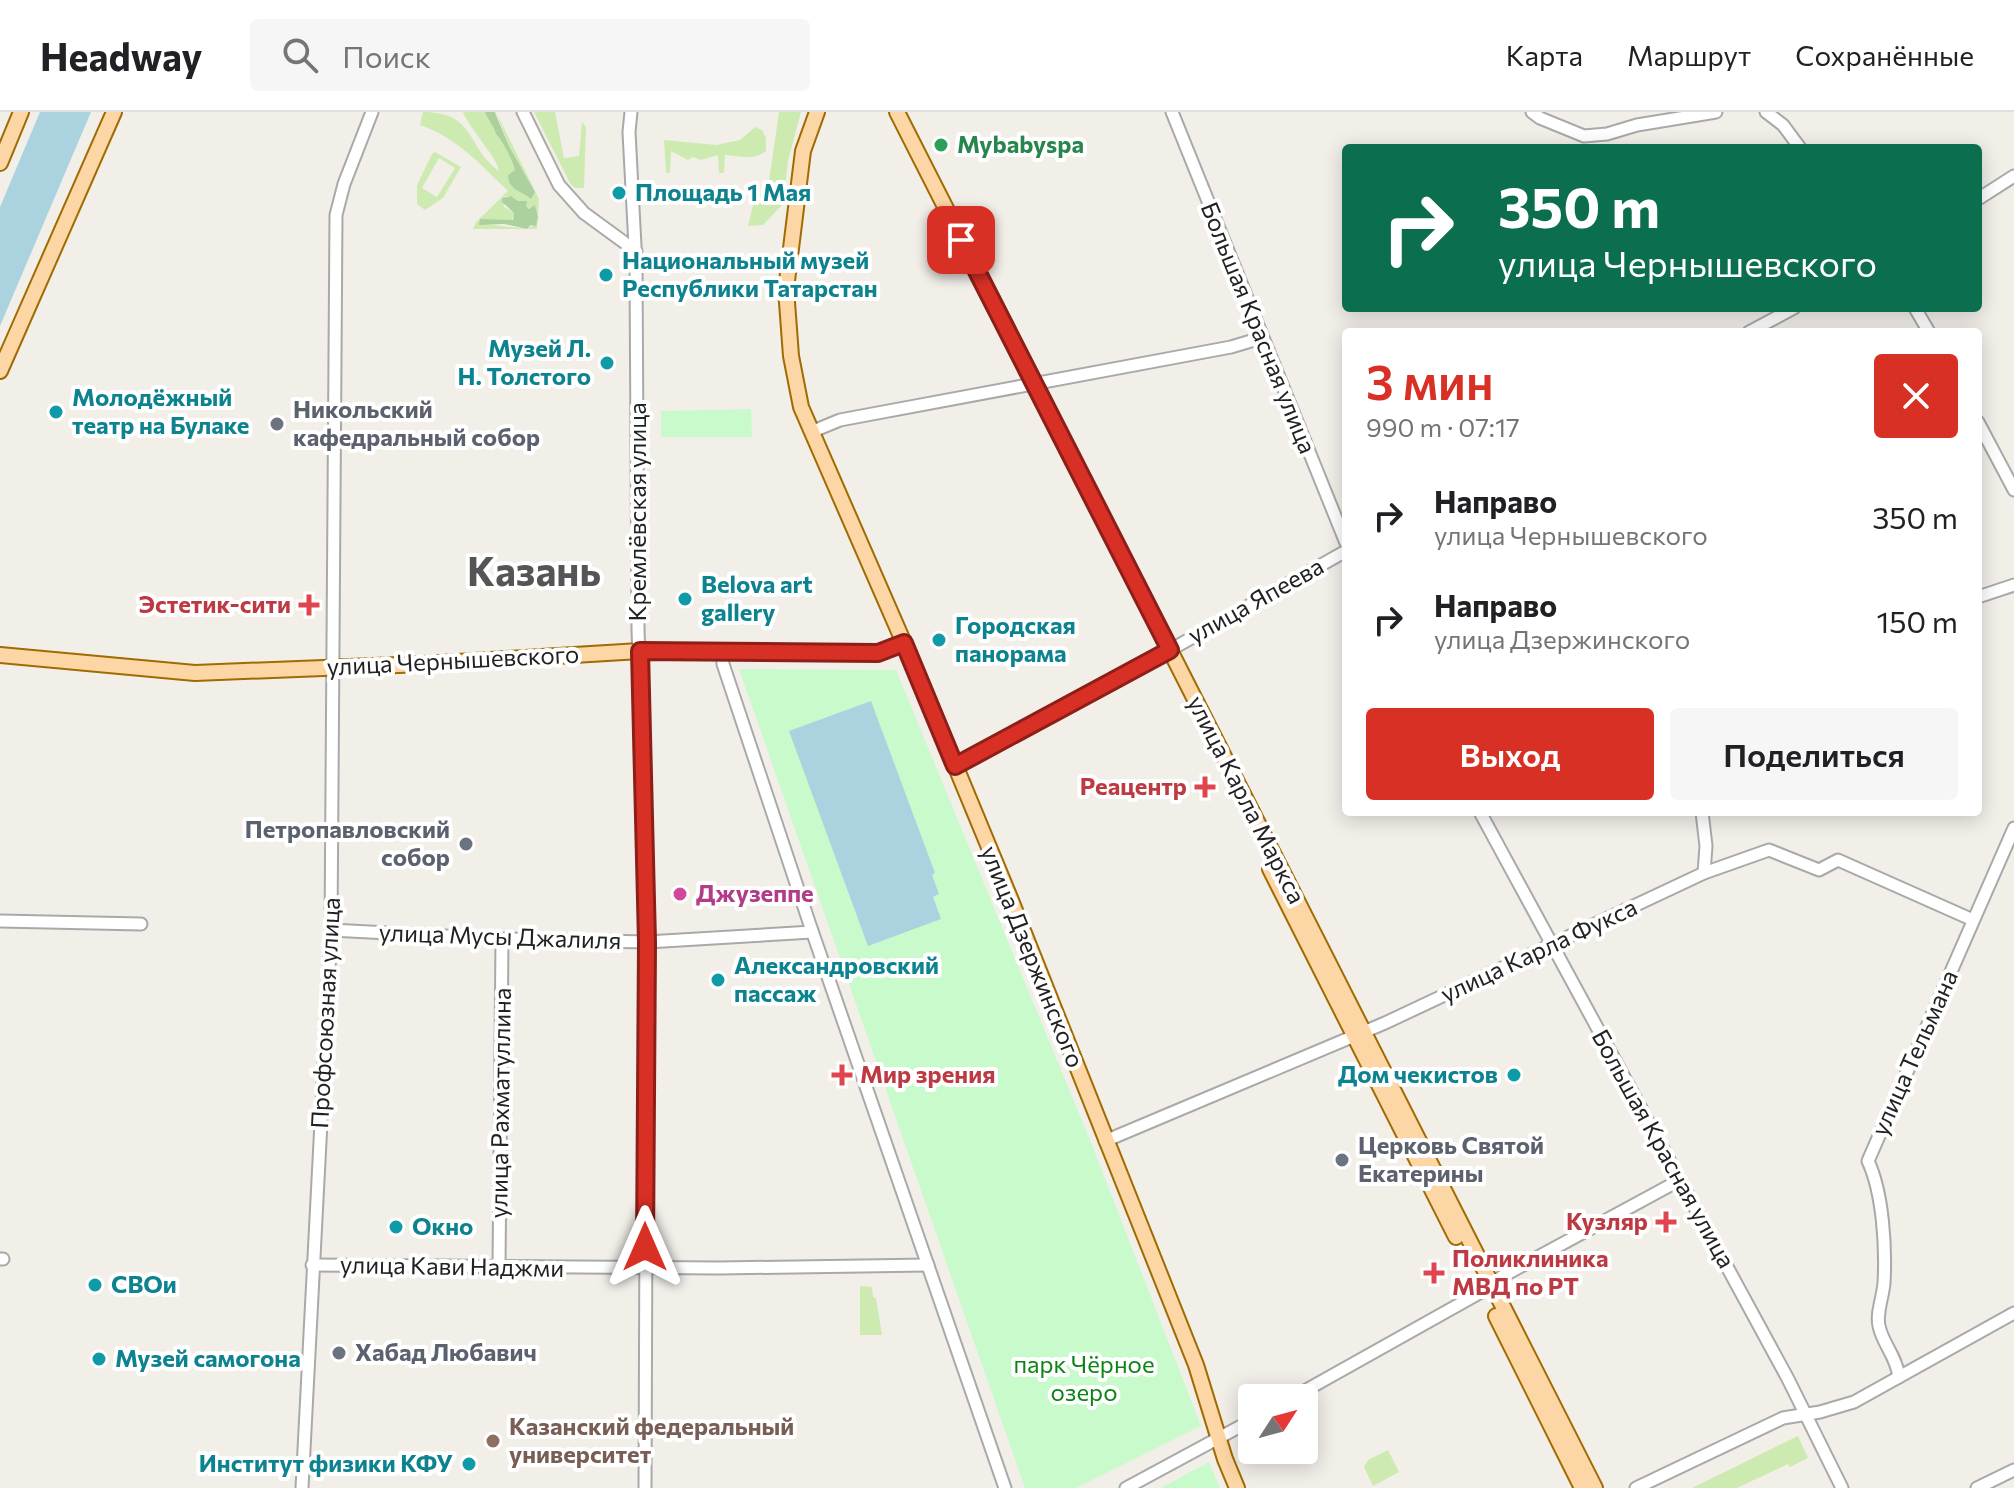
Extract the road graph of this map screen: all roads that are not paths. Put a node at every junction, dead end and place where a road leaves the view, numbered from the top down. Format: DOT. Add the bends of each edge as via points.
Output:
graph roads {
  1 [pos="21,112"];
  2 [pos="114,112"];
  3 [pos="372,112"];
  4 [pos="523,112"];
  5 [pos="631,112"];
  6 [pos="817,112"];
  7 [pos="888,112"];
  8 [pos="897,112"];
  9 [pos="1172,112"];
  10 [pos="1532,112"];
  11 [pos="1716,112"];
  12 [pos="1766,112"];
  13 [pos="1797,144"];
  14 [pos="0,163"];
  15 [pos="2014,176"];
  16 [pos="1982,196"];
  17 [pos="636,251"];
  18 [pos="1786,312"];
  19 [pos="1756,328"];
  20 [pos="1261,338"];
  21 [pos="0,371"];
  22 [pos="1030,386"];
  23 [pos="1982,430"];
  24 [pos="811,432"];
  25 [pos="2014,490"];
  26 [pos="1342,533"];
  27 [pos="1342,553"];
  28 [pos="2014,585"];
  29 [pos="1982,596"];
  30 [pos="904,643"];
  31 [pos="640,651"];
  32 [pos="722,652"];
  33 [pos="1166,652"];
  34 [pos="0,655"];
  35 [pos="335,669"];
  36 [pos="955,766"];
  37 [pos="1482,816"];
  38 [pos="1702,816"];
  39 [pos="2014,828"];
  40 [pos="1704,873"];
  41 [pos="1973,920"];
  42 [pos="0,921"];
  43 [pos="141,924"];
  44 [pos="331,930"];
  45 [pos="812,932"];
  46 [pos="502,939"];
  47 [pos="647,942"];
  48 [pos="1551,944"];
  49 [pos="1359,1035"];
  50 [pos="1105,1141"];
  51 [pos="1680,1180"];
  52 [pos="312,1265"];
  53 [pos="928,1265"];
  54 [pos="499,1268"];
  55 [pos="644,1268"];
  56 [pos="1487,1288"];
  57 [pos="2010,1315"];
  58 [pos="1899,1377"];
  59 [pos="1317,1384"];
  60 [pos="1807,1414"];
  61 [pos="1238,1428"];
  62 [pos="1220,1439"];
  63 [pos="2014,1470"];
  64 [pos="302,1488"];
  65 [pos="645,1488"];
  66 [pos="1005,1488"];
  67 [pos="1126,1488"];
  68 [pos="1237,1488"];
  69 [pos="1582,1488"];
  70 [pos="1595,1488"];
  71 [pos="1636,1488"];
  72 [pos="1842,1488"];
  73 [pos="1977,1488"];
  1 -- 14 [label="main road"];
  2 -- 21 [label="main road"];
  3 -- 35 [label="street, Профсоюзная улица" via="336,215"];
  4 -- 17 [label="street" via="559,185 584,213"];
  5 -- 17 [label="street, Кремлёвская улица"];
  6 -- 24 [label="main road, улица Дзержинского" via="803,151 786,289 791,356"];
  7 -- 22 [label="main road, улица Карла Маркса"];
  8 -- 22 [label="main road, улица Карла Маркса"];
  9 -- 20 [label="street, Большая Красная улица"];
  10 -- 11 [label="street" via="1584,136"];
  12 -- 13 [label="street"];
  15 -- 16 [label="street"];
  17 -- 31 [label="street, Кремлёвская улица"];
  18 -- 19 [label="street"];
  20 -- 22 [label="street"];
  20 -- 26 [label="street, Большая Красная улица"];
  22 -- 24 [label="street" via="840,420"];
  22 -- 33 [label="main road, улица Карла Маркса"];
  23 -- 25 [label="street"];
  24 -- 30 [label="main road, улица Дзержинского"];
  27 -- 33 [label="street, улица Япеева"];
  28 -- 29 [label="street"];
  30 -- 32 [label="main road, улица Чернышевского" via="878,653"];
  30 -- 36 [label="main road, улица Дзержинского"];
  31 -- 32 [label="main road, улица Чернышевского"];
  31 -- 35 [label="main road, улица Чернышевского"];
  31 -- 47 [label="street, Кремлёвская улица"];
  32 -- 45 [label="street"];
  33 -- 36 [label="street, улица Япеева"];
  33 -- 49 [label="main road, улица Карла Маркса"];
  34 -- 35 [label="main road, улица Чернышевского" via="195,673"];
  35 -- 44 [label="street, Профсоюзная улица"];
  36 -- 50 [label="main road, улица Дзержинского"];
  37 -- 48 [label="street, Большая Красная улица"];
  38 -- 40 [label="street"];
  39 -- 41 [label="street, улица Тельмана"];
  40 -- 41 [label="street, улица Карла Фукса" via="1769,850 1819,870 1838,860"];
  40 -- 48 [label="street, улица Карла Фукса"];
  41 -- 58 [label="street, улица Тельмана" via="1868,1161 1881,1221 1884,1282 1878,1325 1897,1360"];
  42 -- 43 [label="street"];
  44 -- 46 [label="street, улица Мусы Джалиля"];
  44 -- 52 [label="street, Профсоюзная улица"];
  45 -- 47 [label="street, улица Мусы Джалиля"];
  45 -- 53 [label="street"];
  46 -- 47 [label="street, улица Мусы Джалиля"];
  46 -- 54 [label="street, улица Рахматуллина"];
  47 -- 55 [label="street, Кремлёвская улица"];
  48 -- 49 [label="street, улица Карла Фукса"];
  48 -- 51 [label="street, Большая Красная улица"];
  49 -- 50 [label="street, улица Карла Фукса"];
  49 -- 56 [label="main road, улица Карла Маркса"];
  50 -- 62 [label="main road, улица Дзержинского" via="1196,1365"];
  51 -- 56 [label="street"];
  51 -- 60 [label="street, Большая Красная улица"];
  52 -- 54 [label="street, улица Кави Наджми"];
  52 -- 64 [label="street, Профсоюзная улица"];
  53 -- 55 [label="street, улица Кави Наджми"];
  53 -- 66 [label="street"];
  54 -- 55 [label="street, улица Кави Наджми"];
  55 -- 65 [label="street, Кремлёвская улица"];
  56 -- 59 [label="street"];
  56 -- 69 [label="main road, улица Карла Маркса"];
  56 -- 70 [label="main road, улица Карла Маркса"];
  57 -- 58 [label="street"];
  58 -- 60 [label="street" via="1854,1402"];
  60 -- 71 [label="street" via="1783,1418"];
  60 -- 72 [label="street, Большая Красная улица"];
  61 -- 62 [label="street"];
  62 -- 67 [label="street"];
  62 -- 68 [label="main road, улица Дзержинского"];
  63 -- 73 [label="street"];
}
